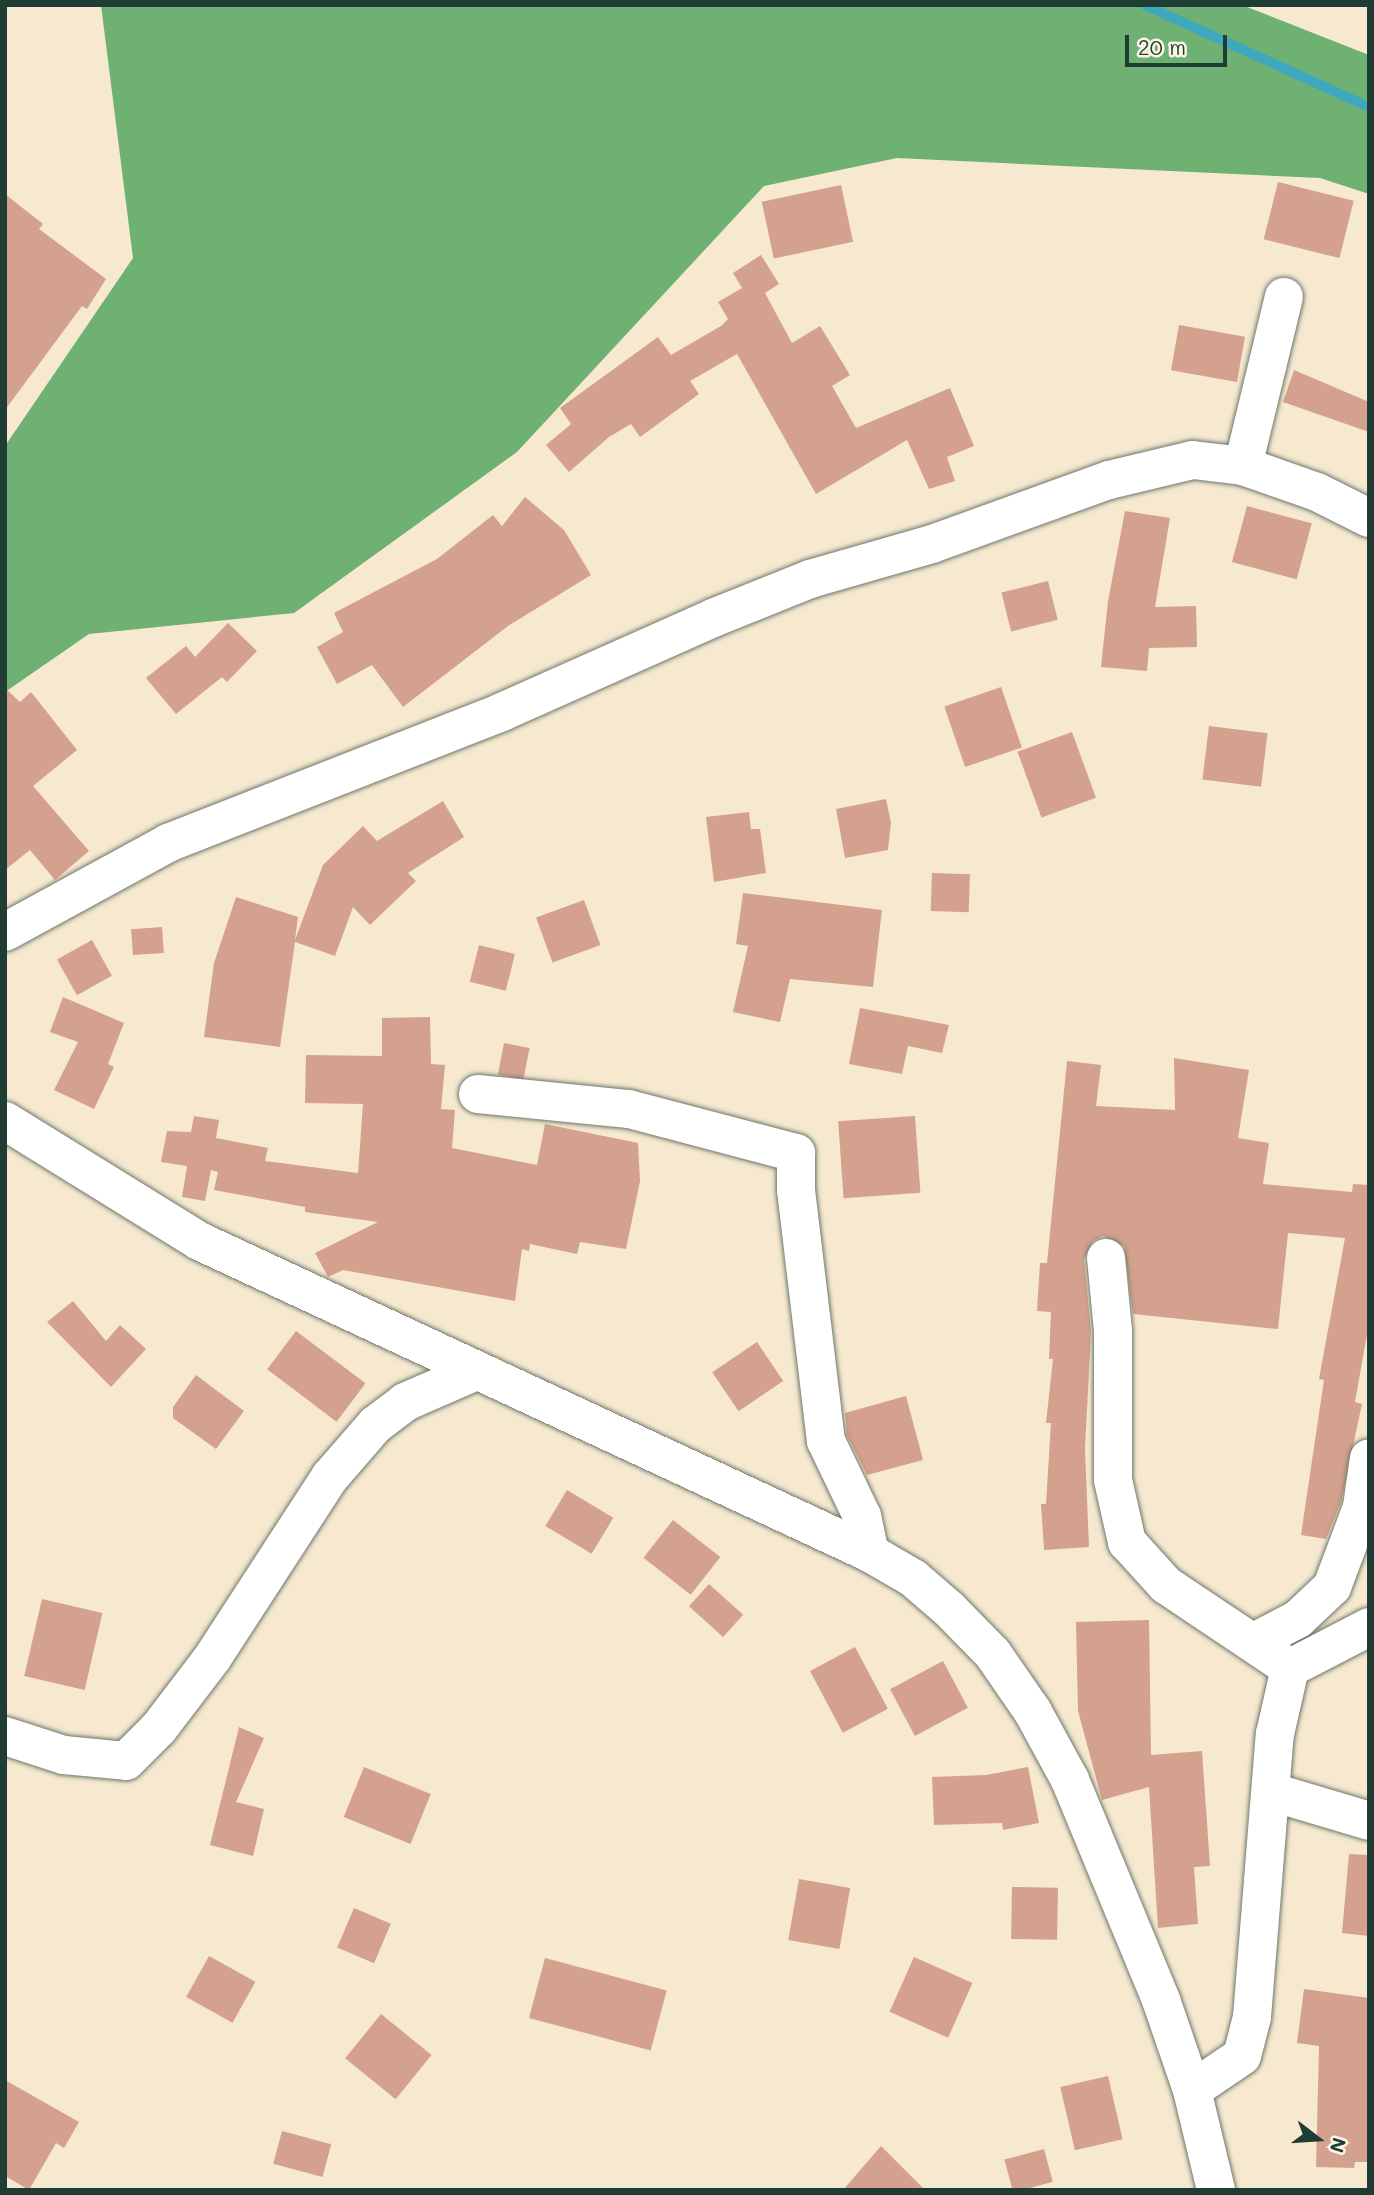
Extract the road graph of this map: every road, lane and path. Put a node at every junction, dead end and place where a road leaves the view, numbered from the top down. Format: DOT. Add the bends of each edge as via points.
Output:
graph roads {
  1 [pos="1284,298"];
  2 [pos="1243,466"];
  3 [pos="1369,518"];
  4 [pos="5,932"];
  5 [pos="478,1094"];
  6 [pos="5,1121"];
  7 [pos="1105,1258"];
  8 [pos="474,1372"];
  9 [pos="1369,1458"];
  10 [pos="870,1553"];
  11 [pos="1369,1627"];
  12 [pos="1254,1642"];
  13 [pos="1290,1668"];
  14 [pos="5,1736"];
  15 [pos="1272,1792"];
  16 [pos="1369,1821"];
  17 [pos="1192,2090"];
  18 [pos="1216,2190"];
  1 -- 2 [label="street"];
  2 -- 3 [label="street" via="1317,492"];
  2 -- 4 [label="street" via="1193,460 1109,480 932,544 810,579 502,712 169,843"];
  5 -- 10 [label="street" via="629,1109 796,1153 796,1190 826,1441 862,1516"];
  6 -- 8 [label="street" via="199,1241"];
  7 -- 12 [label="street" via="1112,1309 1113,1480 1127,1542 1166,1585"];
  8 -- 10 [label="street"];
  8 -- 14 [label="street" via="405,1402 376,1425 330,1477 214,1657 159,1728 126,1761 64,1755"];
  9 -- 12 [label="street" via="1362,1507 1332,1587 1298,1619"];
  10 -- 17 [label="street" via="913,1578 949,1608 993,1654 1033,1712 1070,1780 1161,2000"];
  11 -- 13 [label="street"];
  12 -- 13 [label="street"];
  13 -- 15 [label="street" via="1275,1734"];
  15 -- 16 [label="street"];
  15 -- 17 [label="street" via="1261,1938 1252,2017 1242,2056"];
  17 -- 18 [label="street"];
}
